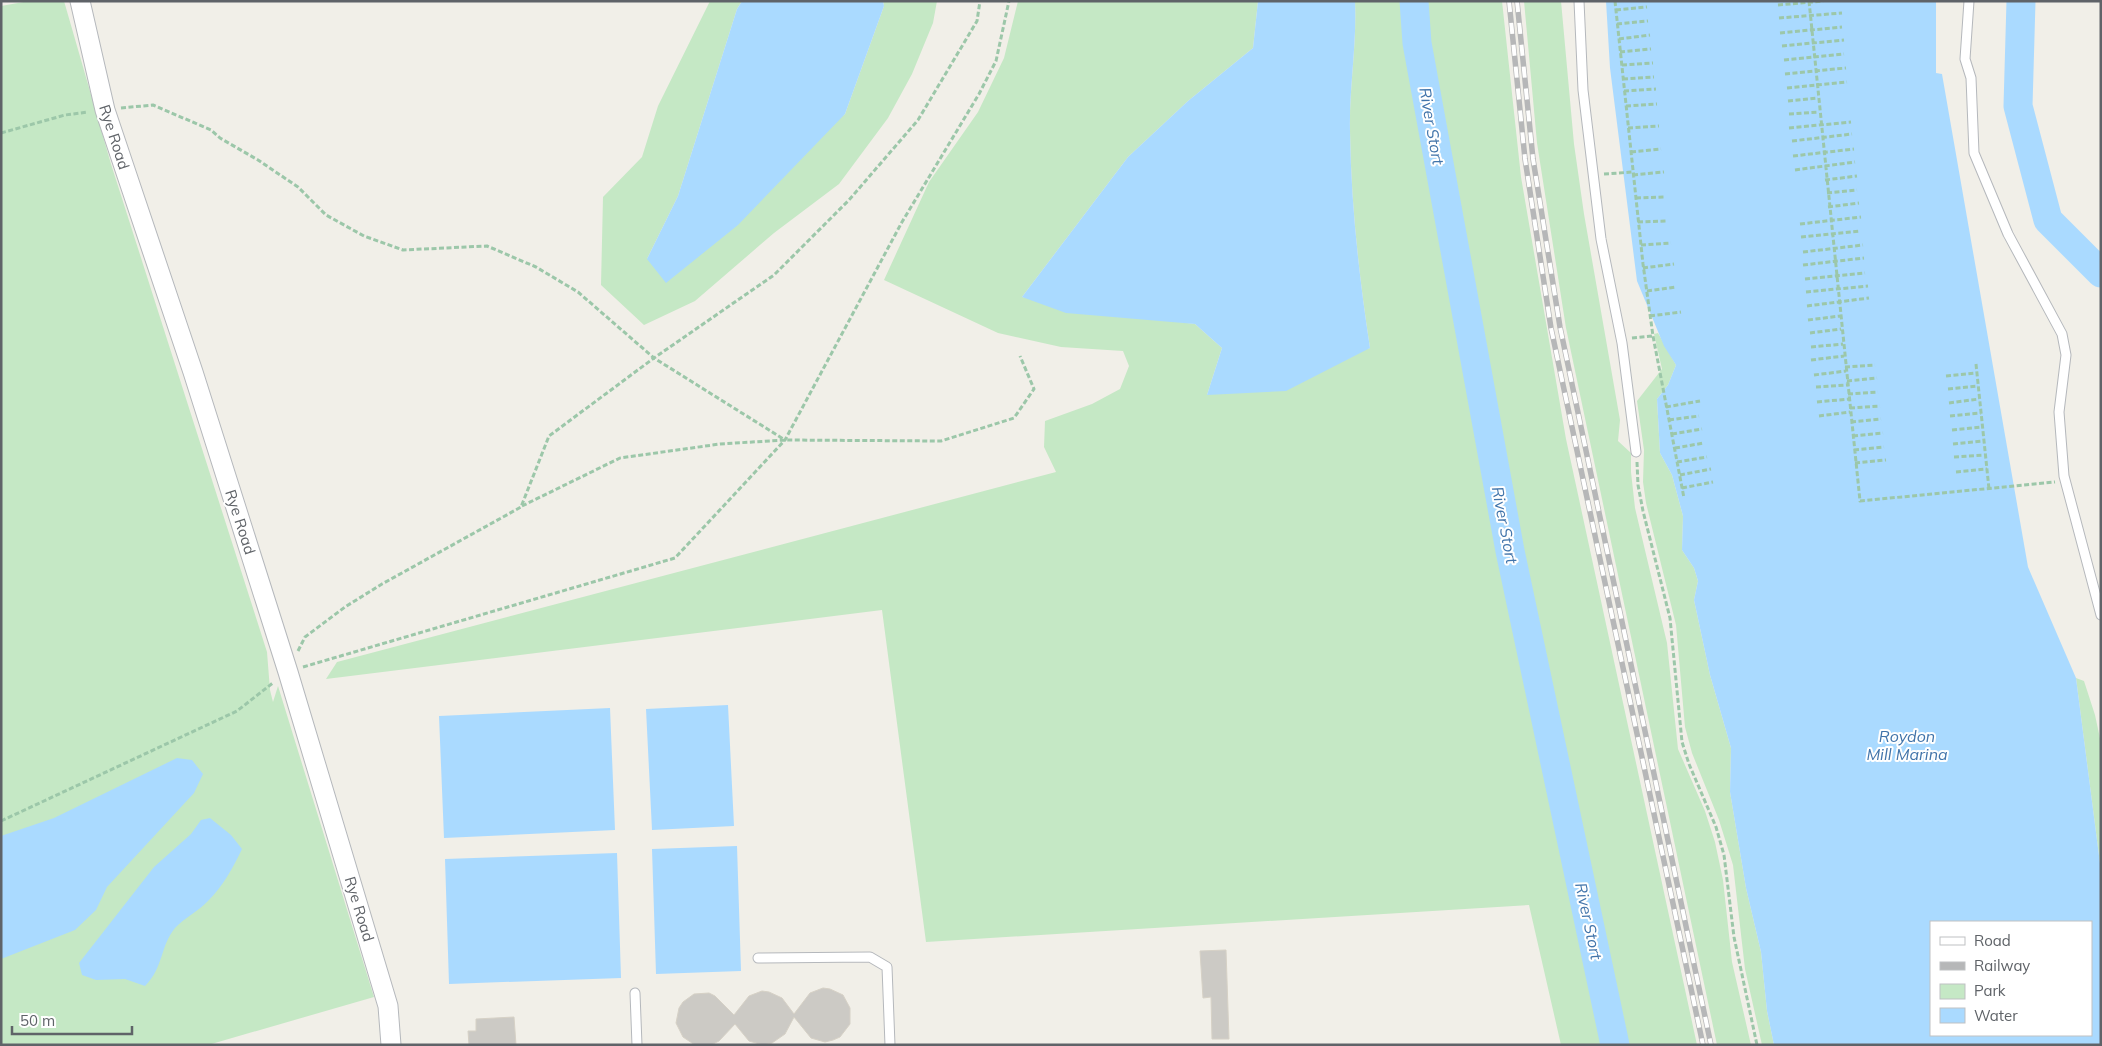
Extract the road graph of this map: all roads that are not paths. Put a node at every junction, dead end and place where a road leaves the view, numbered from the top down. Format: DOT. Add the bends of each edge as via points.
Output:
graph roads {
  1 [pos="80,1"];
  2 [pos="1579,1"];
  3 [pos="1969,1"];
  4 [pos="1636,452"];
  5 [pos="2101,615"];
  6 [pos="758,958"];
  7 [pos="635,994"];
  8 [pos="391,1045"];
  9 [pos="637,1045"];
  10 [pos="890,1045"];
  1 -- 8 [label="street, Rye Road" via="104,110 193,372 288,672 388,1006"];
  2 -- 4 [label="lane" via="1582,90 1601,239 1621,339"];
  3 -- 5 [label="lane" via="1965,59 1972,78 1974,153 2008,234 2062,334 2066,355 2059,412 2065,481"];
  6 -- 10 [label="lane" via="870,957 887,967"];
  7 -- 9 [label="lane"];
}
